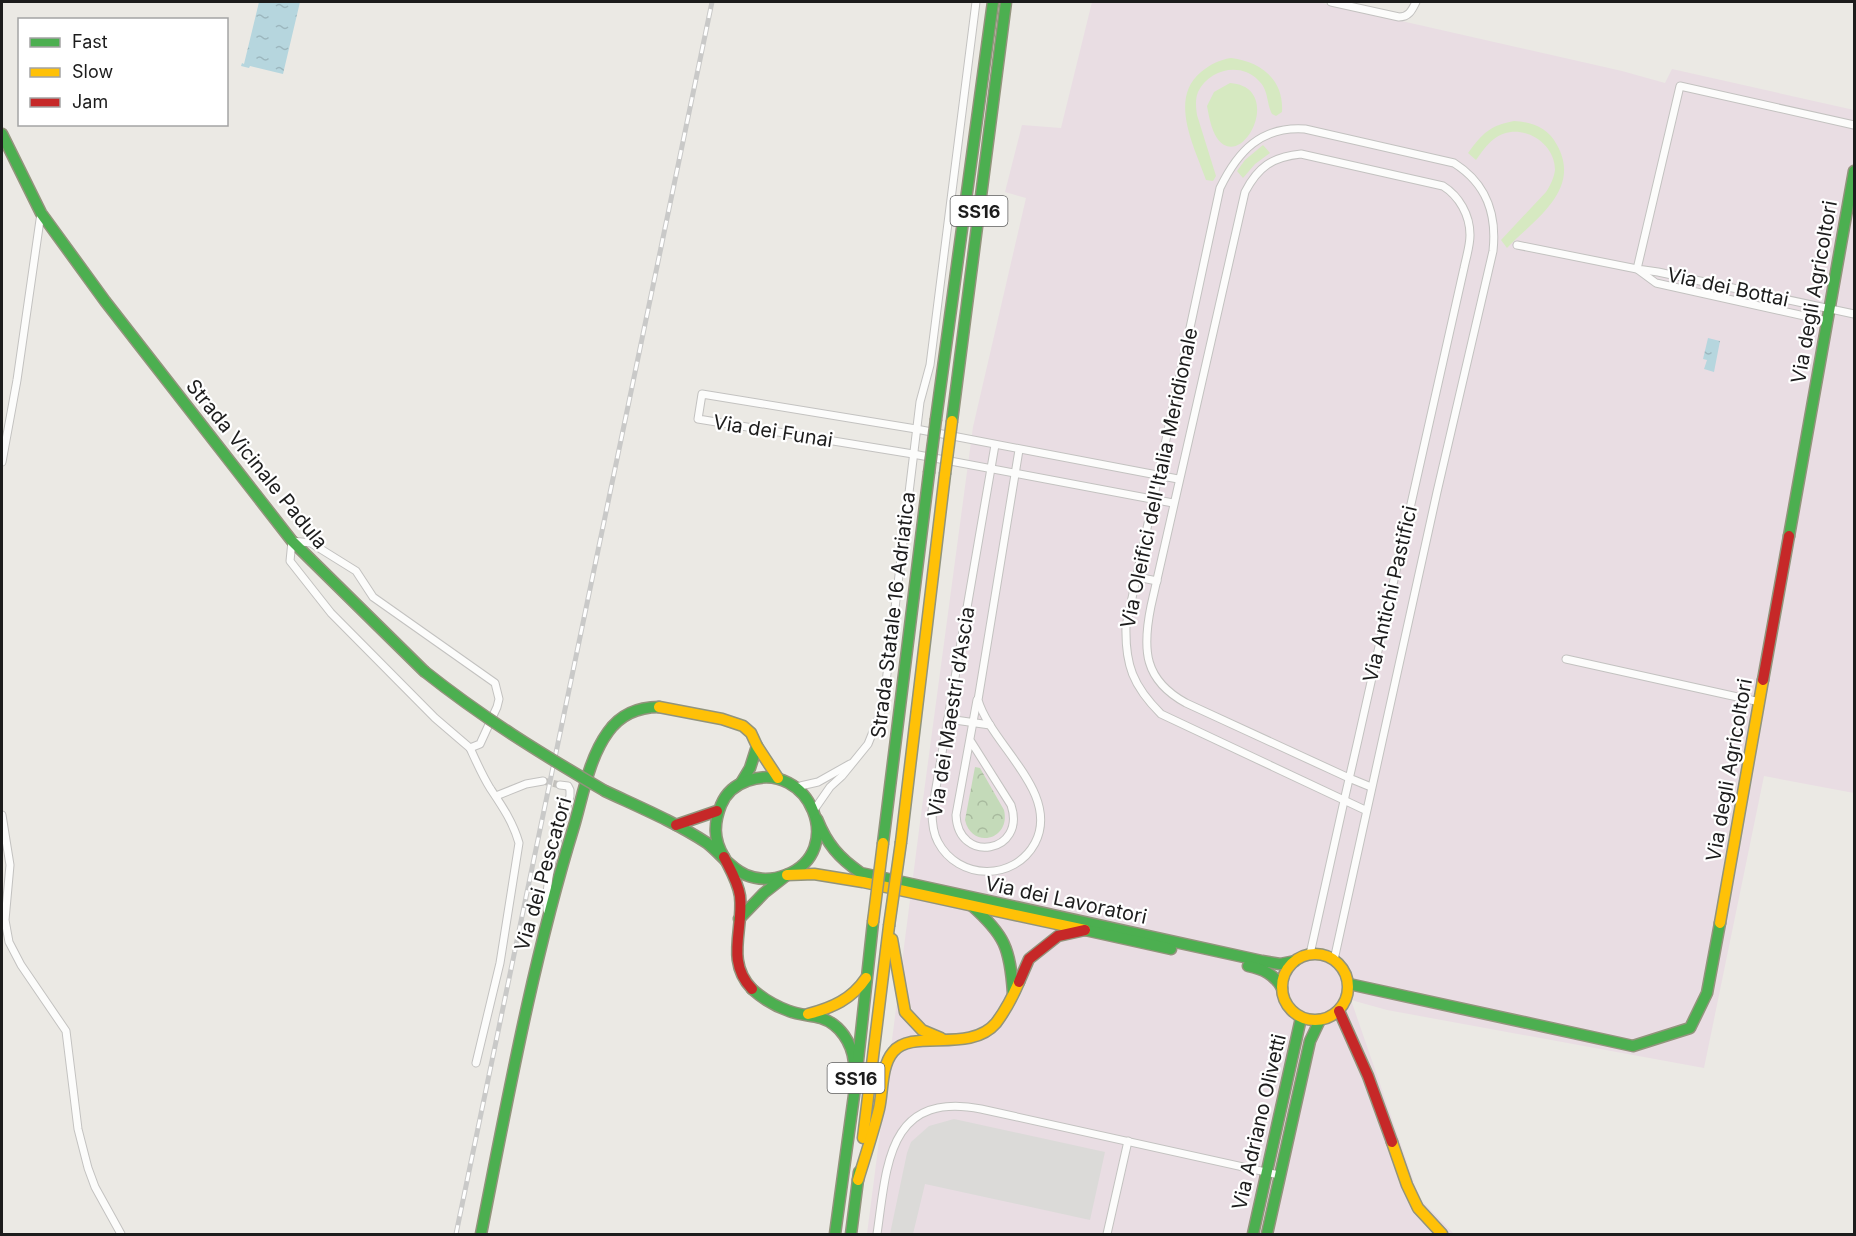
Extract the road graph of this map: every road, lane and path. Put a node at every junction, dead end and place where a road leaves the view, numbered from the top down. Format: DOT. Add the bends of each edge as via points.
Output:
graph roads {
  1 [pos="976,2"];
  2 [pos="993,2"];
  3 [pos="1006,2"];
  4 [pos="1331,2"];
  5 [pos="1416,2"];
  6 [pos="1854,125"];
  7 [pos="2,134"];
  8 [pos="1854,171"];
  9 [pos="41,213"];
  10 [pos="1470,234"];
  11 [pos="1517,245"];
  12 [pos="1493,251"];
  13 [pos="1637,269"];
  14 [pos="1830,308"];
  15 [pos="1854,314"];
  16 [pos="1827,321"];
  17 [pos="916,429"];
  18 [pos="995,445"];
  19 [pos="1019,450"];
  20 [pos="913,454"];
  21 [pos="2,462"];
  22 [pos="991,469"];
  23 [pos="1016,473"];
  24 [pos="1159,475"];
  25 [pos="1178,478"];
  26 [pos="1153,499"];
  27 [pos="1173,502"];
  28 [pos="292,541"];
  29 [pos="1137,577"];
  30 [pos="1157,581"];
  31 [pos="1566,659"];
  32 [pos="978,693"];
  33 [pos="1760,702"];
  34 [pos="948,719"];
  35 [pos="974,723"];
  36 [pos="990,725"];
  37 [pos="970,740"];
  38 [pos="757,746"];
  39 [pos="470,748"];
  40 [pos="852,763"];
  41 [pos="778,778"];
  42 [pos="1349,778"];
  43 [pos="543,781"];
  44 [pos="741,783"];
  45 [pos="560,785"];
  46 [pos="796,786"];
  47 [pos="1371,787"];
  48 [pos="496,796"];
  49 [pos="1344,801"];
  50 [pos="1365,810"];
  51 [pos="717,811"];
  52 [pos="815,814"];
  53 [pos="2,815"];
  54 [pos="676,825"];
  55 [pos="724,857"];
  56 [pos="786,875"];
  57 [pos="862,878"];
  58 [pos="971,905"];
  59 [pos="548,917"];
  60 [pos="739,919"];
  61 [pos="889,926"];
  62 [pos="1085,930"];
  63 [pos="1310,954"];
  64 [pos="1334,960"];
  65 [pos="1294,961"];
  66 [pos="1262,965"];
  67 [pos="867,976"];
  68 [pos="1348,984"];
  69 [pos="1282,988"];
  70 [pos="1013,995"];
  71 [pos="1339,1011"];
  72 [pos="795,1014"];
  73 [pos="1301,1018"];
  74 [pos="1320,1020"];
  75 [pos="945,1040"];
  76 [pos="476,1063"];
  77 [pos="855,1088"];
  78 [pos="1128,1141"];
  79 [pos="1266,1173"];
  80 [pos="1279,1175"];
  81 [pos="858,1180"];
  82 [pos="121,1234"];
  83 [pos="481,1234"];
  84 [pos="836,1234"];
  85 [pos="851,1234"];
  86 [pos="877,1234"];
  87 [pos="1107,1234"];
  88 [pos="1253,1234"];
  89 [pos="1267,1234"];
  90 [pos="1442,1234"];
  1 -- 17 [label="street" via="930,365"];
  2 -- 67 [label="main road, Strada Statale 16 Adriatica / SS16, bridge" via="936,419"];
  3 -- 61 [label="main road, Strada Statale 16 Adriatica / SS16, bridge"];
  4 -- 5 [label="street" via="1406,17"];
  6 -- 13 [label="street" via="1680,86"];
  7 -- 9 [label="main road, Strada Vicinale Padula"];
  8 -- 14 [label="main road, Via degli Agricoltori"];
  9 -- 21 [label="street"];
  9 -- 28 [label="main road, Strada Vicinale Padula"];
  10 -- 25 [label="street, Via Oleifici dell'Italia Meridionale" via="1460,202 1443,186 1300,154 1270,162 1254,175 1245,192"];
  10 -- 42 [label="street, Via Antichi Pastifici"];
  11 -- 13 [label="street, Via dei Bottai"];
  12 -- 24 [label="street, Via Oleifici dell'Italia Meridionale" via="1495,230 1486,198 1470,175 1449,161 1305,129 1291,128 1260,138 1244,150 1221,188"];
  12 -- 47 [label="street, Via Antichi Pastifici"];
  13 -- 14 [label="street, Via dei Bottai"];
  13 -- 16 [label="street, Via dei Bottai" via="1656,283"];
  14 -- 15 [label="street, Via dei Bottai"];
  14 -- 16 [label="main road, Via degli Agricoltori"];
  16 -- 33 [label="main road, Via degli Agricoltori"];
  17 -- 18 [label="street, Via dei Funai"];
  17 -- 20 [label="street"];
  17 -- 20 [label="street, Via dei Funai" via="702,394 698,419"];
  18 -- 19 [label="street, Via dei Funai"];
  18 -- 22 [label="street, Via dei Maestri d’Ascia"];
  19 -- 23 [label="street, Via dei Maestri d’Ascia"];
  19 -- 24 [label="street, Via dei Funai"];
  20 -- 22 [label="street, Via dei Funai"];
  20 -- 40 [label="street" via="883,707 868,744"];
  22 -- 23 [label="street, Via dei Funai"];
  22 -- 34 [label="street, Via dei Maestri d’Ascia"];
  23 -- 26 [label="street, Via dei Funai"];
  23 -- 32 [label="street, Via dei Maestri d’Ascia"];
  24 -- 25 [label="street, Via dei Funai"];
  24 -- 26 [label="street, Via Oleifici dell'Italia Meridionale"];
  25 -- 27 [label="street, Via Oleifici dell'Italia Meridionale"];
  26 -- 27 [label="street, Via dei Funai"];
  26 -- 29 [label="street, Via Oleifici dell'Italia Meridionale"];
  27 -- 30 [label="street, Via Oleifici dell'Italia Meridionale"];
  28 -- 39 [label="street" via="291,561 331,613"];
  28 -- 39 [label="street" via="311,543 356,570 373,597 495,683 497,707 480,744"];
  28 -- 54 [label="main road, Strada Vicinale Padula, bridge" via="424,671 471,708 605,791"];
  29 -- 30 [label="street"];
  29 -- 49 [label="street, Via Oleifici dell'Italia Meridionale" via="1126,626 1126,651 1132,676 1146,699 1176,722"];
  30 -- 42 [label="street, Via Oleifici dell'Italia Meridionale" via="1146,631 1146,657 1156,678 1171,695"];
  31 -- 33 [label="street"];
  32 -- 35 [label="street"];
  32 -- 36 [label="street, Via dei Maestri d’Ascia"];
  33 -- 68 [label="main road, Via degli Agricoltori" via="1707,993 1690,1028 1632,1046"];
  34 -- 35 [label="street"];
  34 -- 36 [label="street, Via dei Maestri d’Ascia" via="932,826 937,841 958,864 988,872 1004,869 1028,854 1041,825 1035,791"];
  35 -- 36 [label="street"];
  35 -- 37 [label="street"];
  37 -- 37 [label="street" via="956,824 959,833 972,845 990,848 1011,832 1014,814"];
  38 -- 41 [label="main road, Via dei Pescatori"];
  38 -- 44 [label="main road"];
  38 -- 59 [label="main road, Via dei Pescatori" via="743,726 722,719 661,707 641,708 622,716 603,739 561,864"];
  39 -- 48 [label="street"];
  40 -- 46 [label="street" via="818,782"];
  40 -- 52 [label="street" via="830,787"];
  41 -- 44 [label="main road" via="761,777"];
  41 -- 46 [label="main road"];
  42 -- 47 [label="street, Via Oleifici dell'Italia Meridionale"];
  42 -- 49 [label="street, Via Antichi Pastifici"];
  43 -- 48 [label="street"];
  44 -- 51 [label="main road" via="726,795"];
  45 -- 59 [label="street" via="568,786 570,796 546,892"];
  46 -- 52 [label="main road"];
  47 -- 50 [label="street, Via Antichi Pastifici"];
  48 -- 76 [label="street" via="515,828 519,843 500,963"];
  49 -- 50 [label="street, Via Oleifici dell'Italia Meridionale"];
  49 -- 63 [label="street, Via Antichi Pastifici"];
  50 -- 64 [label="street, Via Antichi Pastifici"];
  51 -- 54 [label="main road"];
  51 -- 55 [label="main road" via="715,832"];
  52 -- 56 [label="main road" via="817,835 812,850 801,866"];
  52 -- 57 [label="main road" via="835,855"];
  53 -- 82 [label="street" via="10,865 5,920 9,942 66,1031 78,1129 88,1168"];
  54 -- 55 [label="main road, Strada Vicinale Padula"];
  55 -- 56 [label="main road, Strada Vicinale Padula" via="736,870 751,877 770,879"];
  55 -- 60 [label="main road" via="740,893"];
  56 -- 57 [label="main road, Strada Vicinale Padula" via="814,873"];
  56 -- 60 [label="main road"];
  57 -- 58 [label="main road, Via dei Lavoratori"];
  57 -- 66 [label="main road, Via dei Lavoratori"];
  58 -- 62 [label="main road, Via dei Lavoratori"];
  58 -- 70 [label="main road" via="1001,933 1011,956"];
  59 -- 83 [label="main road, Via dei Pescatori" via="532,978"];
  60 -- 72 [label="main road" via="735,939 737,960 747,982 764,1000"];
  61 -- 75 [label="main road" via="906,1012 922,1030"];
  61 -- 81 [label="main road, Strada Statale 16 Adriatica / SS16"];
  62 -- 66 [label="main road, Via dei Lavoratori"];
  62 -- 70 [label="main road" via="1058,936 1029,959"];
  63 -- 64 [label="main road"];
  63 -- 65 [label="main road"];
  64 -- 68 [label="main road"];
  65 -- 66 [label="main road"];
  65 -- 69 [label="main road" via="1284,976"];
  66 -- 69 [label="main road"];
  67 -- 72 [label="main road" via="859,990 843,1002 824,1011"];
  67 -- 77 [label="main road, Strada Statale 16 Adriatica / SS16"];
  68 -- 71 [label="main road" via="1346,1001"];
  69 -- 73 [label="main road" via="1288,1006"];
  70 -- 75 [label="main road" via="995,1024 980,1034"];
  71 -- 74 [label="main road"];
  71 -- 90 [label="main road" via="1368,1076 1407,1185 1418,1208"];
  72 -- 77 [label="main road" via="823,1019 849,1042 854,1054"];
  73 -- 74 [label="main road"];
  73 -- 79 [label="main road, Via Adriano Olivetti"];
  74 -- 80 [label="main road, Via Adriano Olivetti" via="1310,1041"];
  75 -- 81 [label="main road" via="904,1044 894,1050 888,1060 879,1109"];
  77 -- 84 [label="main road, Strada Statale 16 Adriatica / SS16"];
  78 -- 79 [label="street"];
  78 -- 86 [label="street" via="962,1105 936,1108 913,1119 892,1149"];
  78 -- 87 [label="street"];
  79 -- 80 [label="street"];
  79 -- 88 [label="main road, Via Adriano Olivetti"];
  80 -- 89 [label="main road, Via Adriano Olivetti"];
  81 -- 85 [label="main road, Strada Statale 16 Adriatica / SS16"];
}
